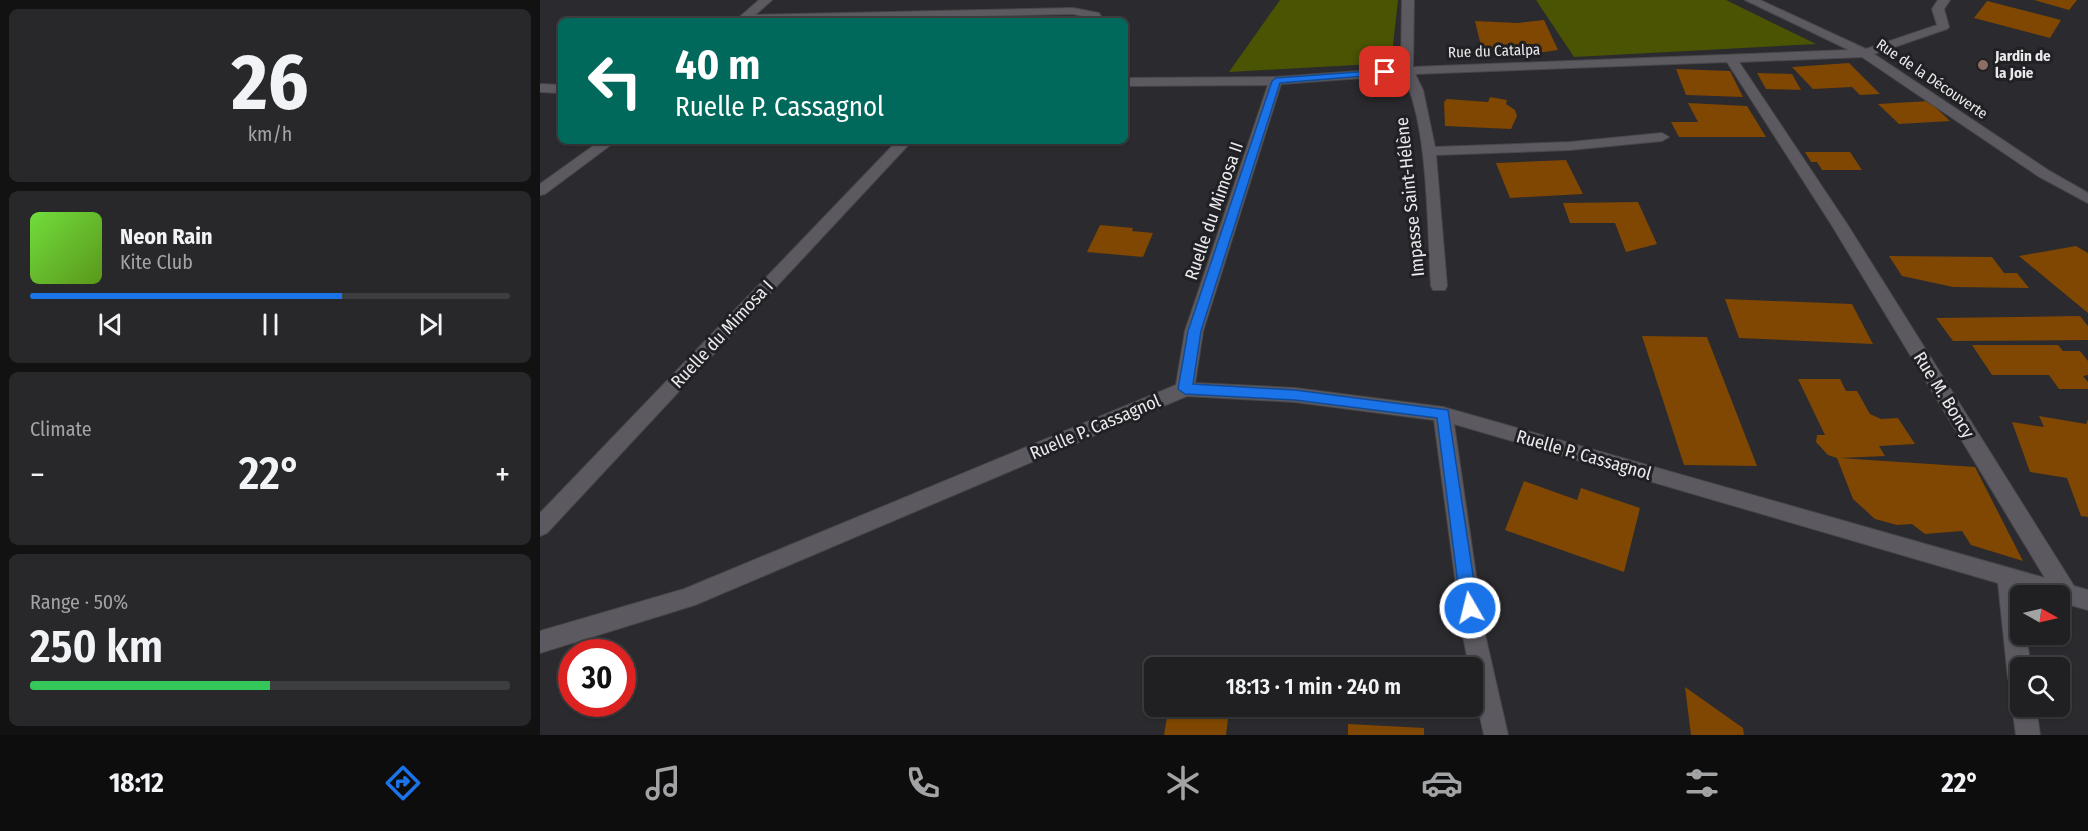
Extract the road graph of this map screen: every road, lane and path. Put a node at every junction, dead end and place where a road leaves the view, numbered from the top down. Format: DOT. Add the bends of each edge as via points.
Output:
graph roads {
  1 [pos="766,0"];
  2 [pos="1408,0"];
  3 [pos="1750,0"];
  4 [pos="1944,0"];
  5 [pos="744,18"];
  6 [pos="816,18"];
  7 [pos="1096,18"];
  8 [pos="1865,52"];
  9 [pos="1732,60"];
  10 [pos="1407,71"];
  11 [pos="1276,81"];
  12 [pos="1128,82"];
  13 [pos="540,88"];
  14 [pos="558,89"];
  15 [pos="1662,136"];
  16 [pos="605,144"];
  17 [pos="901,144"];
  18 [pos="1429,151"];
  19 [pos="540,191"];
  20 [pos="2088,199"];
  21 [pos="1438,286"];
  22 [pos="1185,389"];
  23 [pos="1443,414"];
  24 [pos="540,527"];
  25 [pos="2008,578"];
  26 [pos="2032,585"];
  27 [pos="2061,585"];
  28 [pos="2070,596"];
  29 [pos="2088,600"];
  30 [pos="540,642"];
  31 [pos="2017,657"];
  32 [pos="2026,717"];
  33 [pos="1496,735"];
  34 [pos="2028,735"];
  1 -- 5 [label="street"];
  2 -- 10 [label="street"];
  3 -- 8 [label="street, Rue de la Découverte"];
  4 -- 8 [label="street, Rue du Catalpa" via="1938,9 1943,27"];
  6 -- 7 [label="street" via="1073,11"];
  8 -- 9 [label="street, Rue du Catalpa"];
  8 -- 20 [label="street, Rue de la Découverte" via="2043,173"];
  9 -- 10 [label="street, Rue du Catalpa"];
  9 -- 27 [label="street, Rue M. Boncy" via="1839,224"];
  10 -- 11 [label="street, Rue du Catalpa"];
  10 -- 18 [label="street, Impasse Saint-Hélène" via="1417,90"];
  11 -- 12 [label="street, Rue du Catalpa"];
  11 -- 22 [label="street, Ruelle du Mimosa II" via="1194,331"];
  13 -- 14 [label="street"];
  15 -- 18 [label="street" via="1570,146"];
  16 -- 19 [label="street"];
  17 -- 24 [label="street, Ruelle du Mimosa I"];
  18 -- 21 [label="street, Impasse Saint-Hélène"];
  22 -- 23 [label="street, Ruelle P. Cassagnol" via="1295,395"];
  22 -- 30 [label="street, Ruelle P. Cassagnol" via="687,598"];
  23 -- 25 [label="street, Ruelle P. Cassagnol"];
  23 -- 33 [label="street" via="1473,630"];
  25 -- 26 [label="street, Ruelle P. Cassagnol"];
  25 -- 31 [label="street"];
  28 -- 29 [label="street, Ruelle P. Cassagnol"];
  32 -- 34 [label="street"];
}
